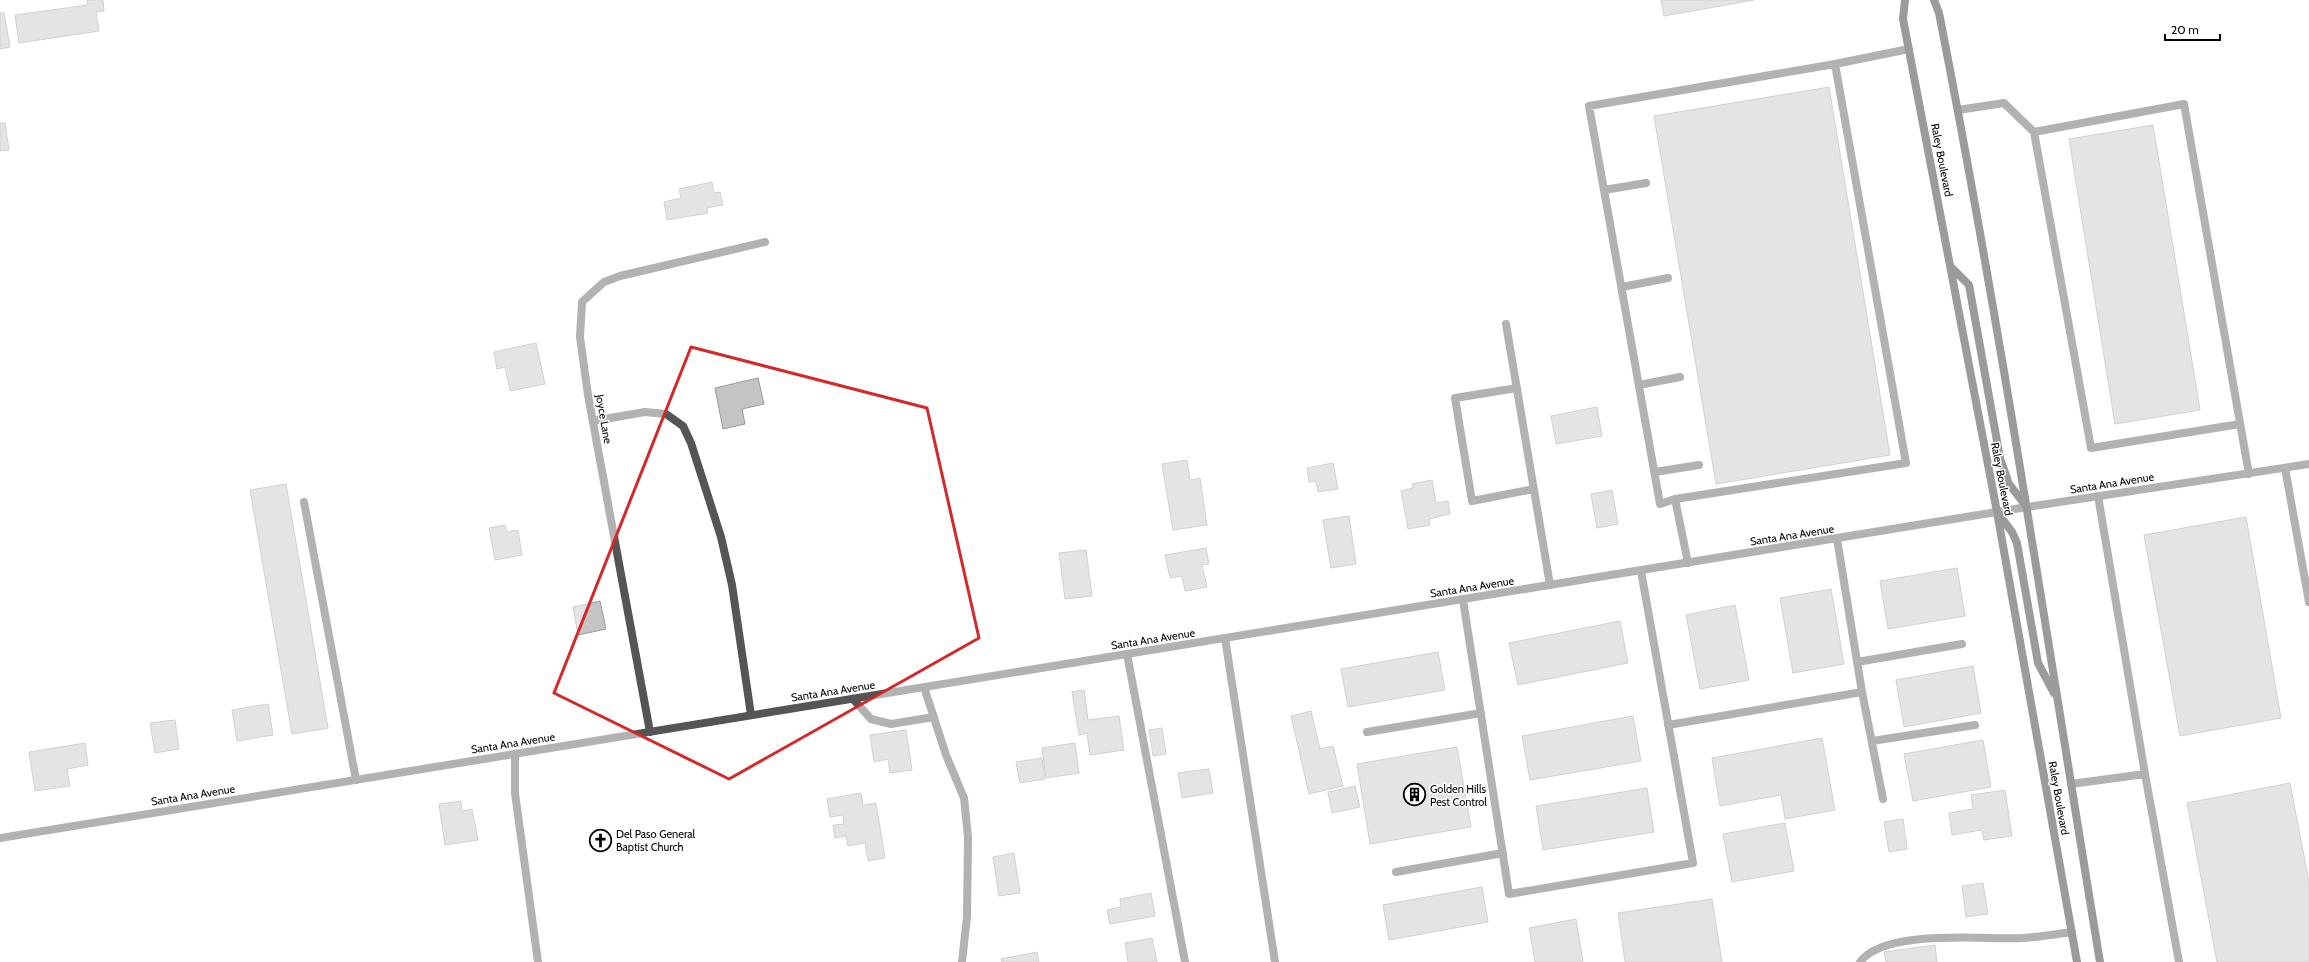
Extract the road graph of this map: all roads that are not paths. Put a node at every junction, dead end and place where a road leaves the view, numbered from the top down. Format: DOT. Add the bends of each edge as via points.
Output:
graph roads {
  1 [pos="1905,0"];
  2 [pos="1934,0"];
  3 [pos="1909,49"];
  4 [pos="1835,64"];
  5 [pos="1958,110"];
  6 [pos="2034,132"];
  7 [pos="1646,184"];
  8 [pos="1604,190"];
  9 [pos="766,242"];
  10 [pos="1951,266"];
  11 [pos="1668,278"];
  12 [pos="1622,287"];
  13 [pos="1506,324"];
  14 [pos="1680,377"];
  15 [pos="1639,384"];
  16 [pos="1517,388"];
  17 [pos="593,421"];
  18 [pos="2240,424"];
  19 [pos="2309,464"];
  20 [pos="1699,465"];
  21 [pos="2285,468"];
  22 [pos="1655,472"];
  23 [pos="2249,474"];
  24 [pos="1534,489"];
  25 [pos="2098,496"];
  26 [pos="1675,499"];
  27 [pos="304,502"];
  28 [pos="2027,507"];
  29 [pos="1997,512"];
  30 [pos="1837,539"];
  31 [pos="1688,563"];
  32 [pos="1641,571"];
  33 [pos="1550,585"];
  34 [pos="1463,600"];
  35 [pos="2309,602"];
  36 [pos="1225,638"];
  37 [pos="1962,644"];
  38 [pos="1127,654"];
  39 [pos="1857,662"];
  40 [pos="924,687"];
  41 [pos="1862,692"];
  42 [pos="853,699"];
  43 [pos="2057,699"];
  44 [pos="1481,713"];
  45 [pos="751,715"];
  46 [pos="934,717"];
  47 [pos="1668,725"];
  48 [pos="1975,726"];
  49 [pos="650,732"];
  50 [pos="1367,732"];
  51 [pos="1872,741"];
  52 [pos="515,754"];
  53 [pos="2145,774"];
  54 [pos="356,780"];
  55 [pos="2070,784"];
  56 [pos="1883,799"];
  57 [pos="0,838"];
  58 [pos="1503,854"];
  59 [pos="1396,872"];
  60 [pos="2072,932"];
  61 [pos="538,962"];
  62 [pos="962,962"];
  63 [pos="1185,962"];
  64 [pos="1275,962"];
  65 [pos="1860,962"];
  66 [pos="2078,962"];
  67 [pos="2100,962"];
  68 [pos="2179,962"];
  1 -- 3 [label="street, Raley Boulevard" via="1903,19"];
  2 -- 5 [label="street, Raley Boulevard" via="1939,13"];
  3 -- 4 [label="street"];
  3 -- 10 [label="street, Raley Boulevard"];
  4 -- 8 [label="street" via="1589,106"];
  4 -- 26 [label="street" via="1906,463"];
  5 -- 6 [label="street" via="2004,103"];
  5 -- 28 [label="street, Raley Boulevard"];
  6 -- 18 [label="street" via="2091,448"];
  6 -- 18 [label="street" via="2184,104"];
  7 -- 8 [label="street"];
  8 -- 12 [label="street"];
  9 -- 17 [label="street, Joyce Lane" via="620,276 604,282 582,302 580,337"];
  10 -- 28 [label="street" via="1969,285 2000,458 2009,484"];
  10 -- 29 [label="street, Raley Boulevard"];
  11 -- 12 [label="street"];
  12 -- 15 [label="street"];
  13 -- 16 [label="street"];
  14 -- 15 [label="street"];
  15 -- 22 [label="street"];
  16 -- 24 [label="street"];
  16 -- 24 [label="street" via="1455,398 1472,501"];
  17 -- 45 [label="street" via="644,412 666,414 683,426 691,443 721,537 732,585"];
  17 -- 49 [label="street, Joyce Lane"];
  18 -- 23 [label="street"];
  19 -- 21 [label="street, Santa Ana Avenue"];
  20 -- 22 [label="street"];
  21 -- 23 [label="street, Santa Ana Avenue"];
  21 -- 35 [label="street"];
  22 -- 26 [label="street" via="1660,504"];
  23 -- 25 [label="street, Santa Ana Avenue"];
  24 -- 33 [label="street"];
  25 -- 28 [label="street, Santa Ana Avenue"];
  25 -- 53 [label="street"];
  26 -- 31 [label="street"];
  27 -- 54 [label="street"];
  28 -- 29 [label="street, Santa Ana Avenue"];
  28 -- 43 [label="street, Raley Boulevard"];
  29 -- 30 [label="street, Santa Ana Avenue"];
  29 -- 43 [label="street" via="2017,543 2038,663"];
  29 -- 60 [label="street, Raley Boulevard"];
  30 -- 31 [label="street, Santa Ana Avenue"];
  30 -- 39 [label="street"];
  31 -- 32 [label="street, Santa Ana Avenue"];
  32 -- 33 [label="street, Santa Ana Avenue"];
  32 -- 47 [label="street"];
  33 -- 34 [label="street, Santa Ana Avenue"];
  34 -- 36 [label="street, Santa Ana Avenue"];
  34 -- 44 [label="street"];
  36 -- 38 [label="street, Santa Ana Avenue"];
  36 -- 64 [label="street"];
  37 -- 39 [label="street"];
  38 -- 40 [label="street, Santa Ana Avenue"];
  38 -- 63 [label="street"];
  39 -- 41 [label="street"];
  40 -- 42 [label="street, Santa Ana Avenue"];
  40 -- 46 [label="street"];
  41 -- 47 [label="street"];
  41 -- 51 [label="street"];
  42 -- 45 [label="street, Santa Ana Avenue"];
  42 -- 46 [label="street" via="871,719 890,724"];
  43 -- 55 [label="street, Raley Boulevard"];
  44 -- 50 [label="street"];
  44 -- 58 [label="street"];
  45 -- 49 [label="street, Santa Ana Avenue"];
  46 -- 62 [label="street" via="964,798 968,837"];
  47 -- 58 [label="street" via="1693,863 1509,894"];
  48 -- 51 [label="street"];
  49 -- 52 [label="street, Santa Ana Avenue"];
  51 -- 56 [label="street"];
  52 -- 54 [label="street, Santa Ana Avenue"];
  52 -- 61 [label="street" via="515,793"];
  53 -- 55 [label="street"];
  53 -- 68 [label="street"];
  54 -- 57 [label="street, Santa Ana Avenue"];
  55 -- 67 [label="street, Raley Boulevard"];
  58 -- 59 [label="street"];
  60 -- 65 [label="street" via="2024,938 1922,939 1877,948 1865,955"];
  60 -- 66 [label="street, Raley Boulevard"];
}
